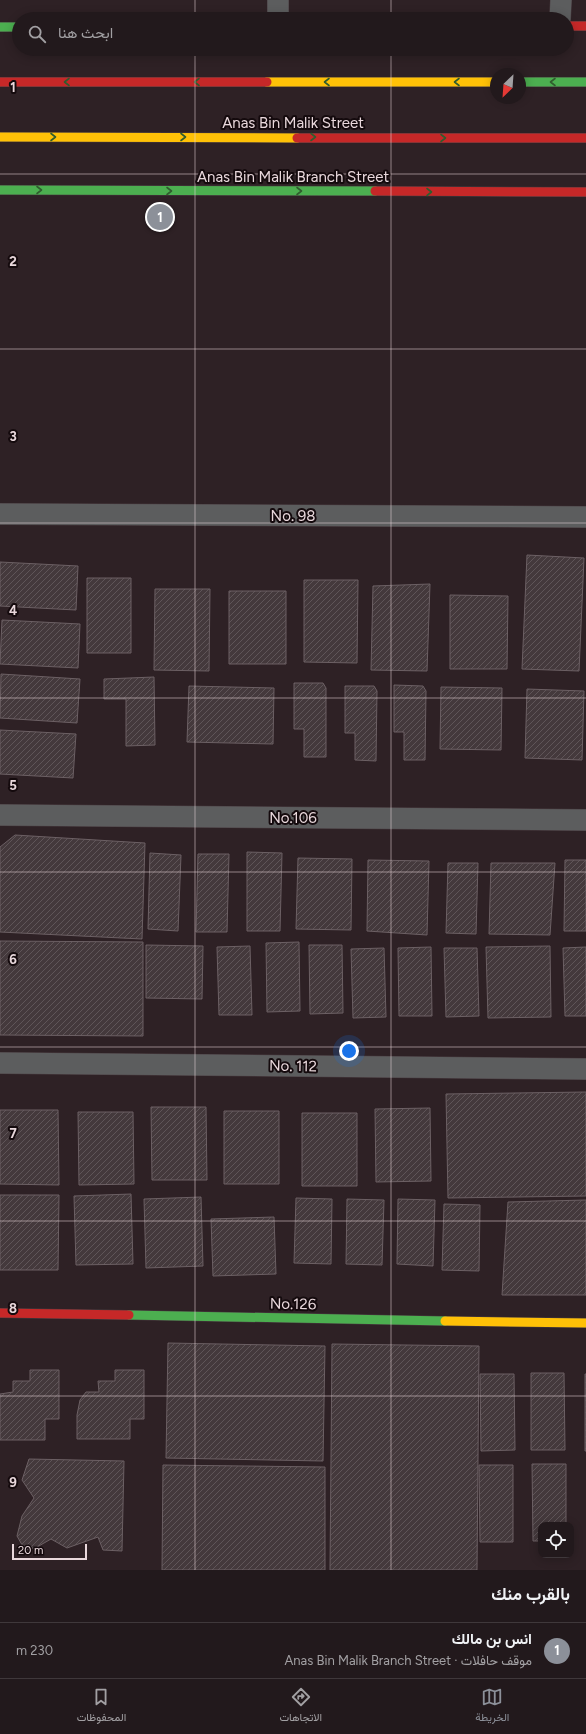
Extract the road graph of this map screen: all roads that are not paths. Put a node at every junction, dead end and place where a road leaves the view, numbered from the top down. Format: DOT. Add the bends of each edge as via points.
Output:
graph roads {
  1 [pos="278,0"];
  2 [pos="560,0"];
  3 [pos="278,12"];
  4 [pos="560,12"];
  5 [pos="574,26"];
  6 [pos="586,26"];
  7 [pos="0,27"];
  8 [pos="12,27"];
  9 [pos="0,82"];
  10 [pos="490,82"];
  11 [pos="526,82"];
  12 [pos="586,82"];
  13 [pos="586,138"];
  14 [pos="0,139"];
  15 [pos="0,190"];
  16 [pos="586,192"];
  17 [pos="0,514"];
  18 [pos="586,517"];
  19 [pos="0,815"];
  20 [pos="586,820"];
  21 [pos="0,1063"];
  22 [pos="586,1069"];
  23 [pos="0,1313"];
  24 [pos="586,1323"];
  1 -- 3 [label="street"];
  2 -- 4 [label="street"];
  5 -- 6 [label="street"];
  7 -- 8 [label="street"];
  10 -- 9 [label="street, one-way"];
  12 -- 11 [label="street, one-way"];
  14 -- 13 [label="street, Anas Bin Malik Street, one-way"];
  15 -- 16 [label="street, Anas Bin Malik Branch Street, one-way"];
  17 -- 18 [label="street, No. 98"];
  19 -- 20 [label="street, No.106"];
  21 -- 22 [label="street, No. 112"];
  23 -- 24 [label="street, No.126"];
}
